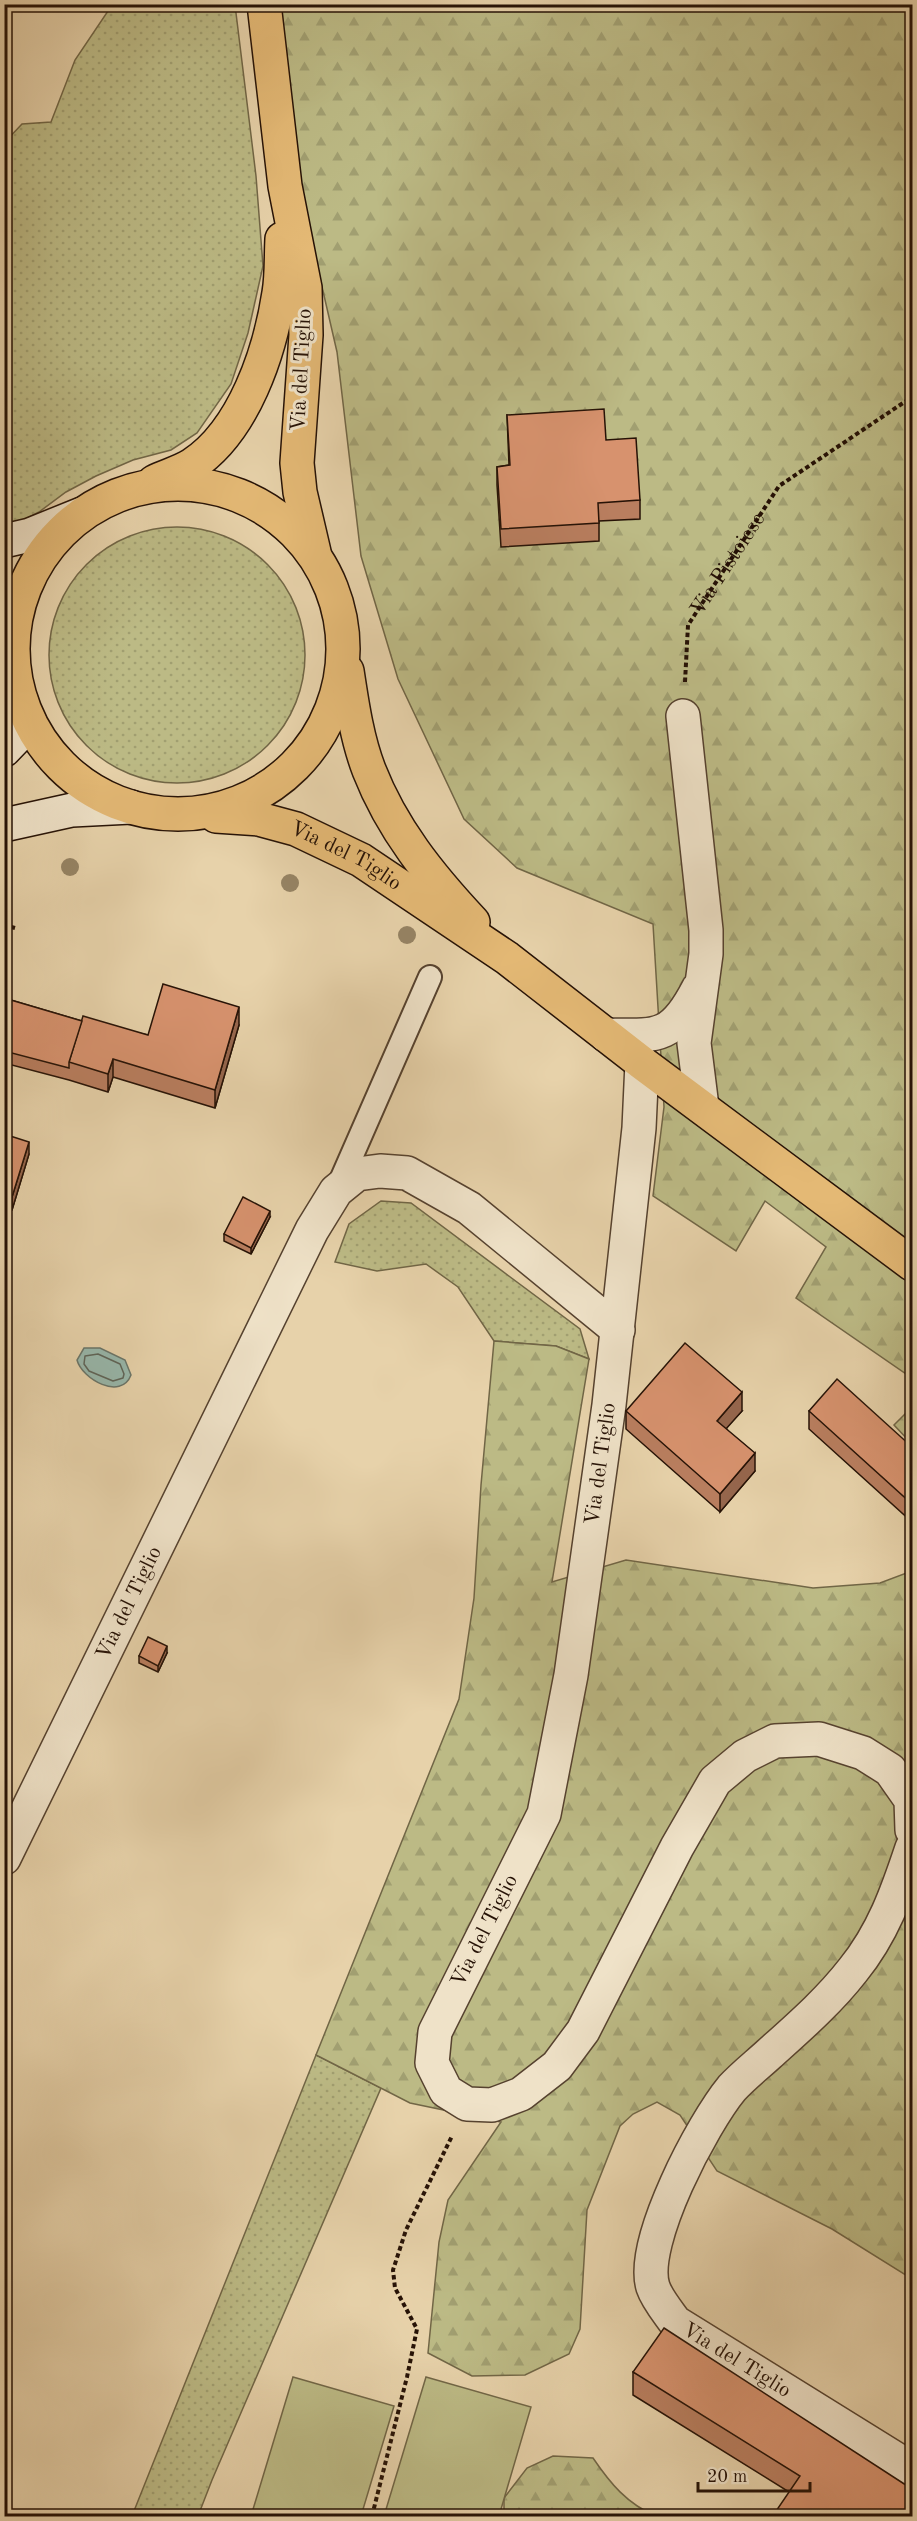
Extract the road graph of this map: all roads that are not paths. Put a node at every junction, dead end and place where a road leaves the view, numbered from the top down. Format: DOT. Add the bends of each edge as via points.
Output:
graph roads {
  1 [pos="264,4"];
  2 [pos="285,186"];
  3 [pos="141,488"];
  4 [pos="82,514"];
  5 [pos="4,541"];
  6 [pos="315,555"];
  7 [pos="344,650"];
  8 [pos="18,702"];
  9 [pos="683,716"];
  10 [pos="4,750"];
  11 [pos="130,807"];
  12 [pos="162,814"];
  13 [pos="4,825"];
  14 [pos="507,958"];
  15 [pos="430,977"];
  16 [pos="701,982"];
  17 [pos="606,1035"];
  18 [pos="642,1063"];
  19 [pos="702,1107"];
  20 [pos="336,1191"];
  21 [pos="912,1264"];
  22 [pos="618,1330"];
  23 [pos="912,1830"];
  24 [pos="912,1848"];
  25 [pos="4,1858"];
  26 [pos="912,2469"];
  1 -- 2 [label="main road, Via del Tiglio"];
  2 -- 3 [label="main road, Via del Tiglio" via="279,291 273,326 252,389 214,445 192,465"];
  2 -- 6 [label="main road, Via del Tiglio" via="304,288 306,335 297,463"];
  3 -- 4 [label="main road" via="103,501"];
  3 -- 6 [label="main road" via="178,483 220,489 247,498 292,529"];
  4 -- 5 [label="street"];
  4 -- 8 [label="main road" via="55,537 23,588 12,639"];
  6 -- 7 [label="main road" via="334,592"];
  7 -- 12 [label="main road" via="337,694 328,719 294,766 256,795 224,807"];
  7 -- 14 [label="main road, Via del Tiglio" via="354,716 368,769 393,822 423,866"];
  8 -- 10 [label="street"];
  8 -- 11 [label="main road" via="47,750 67,772"];
  9 -- 16 [label="street" via="706,930"];
  11 -- 12 [label="main road"];
  11 -- 13 [label="street" via="72,810"];
  12 -- 14 [label="main road, Via del Tiglio" via="260,819 296,829 361,860"];
  14 -- 17 [label="main road, Via del Tiglio"];
  15 -- 20 [label="lane"];
  16 -- 17 [label="street" via="676,1024 644,1036"];
  16 -- 19 [label="street" via="694,1043"];
  17 -- 18 [label="main road, Via del Tiglio"];
  18 -- 19 [label="main road, Via del Tiglio"];
  18 -- 22 [label="street, Via del Tiglio"];
  19 -- 21 [label="main road, Via del Tiglio"];
  20 -- 22 [label="street" via="357,1174 408,1173 470,1208"];
  20 -- 25 [label="street, Via del Tiglio" via="312,1230"];
  22 -- 23 [label="street, Via del Tiglio" via="571,1675 544,1814 435,2032 432,2063 446,2091 467,2104 492,2105 521,2094 557,2067 583,2031 677,1847 715,1782 745,1756 775,1741 819,1739 863,1753 890,1770 911,1800"];
  24 -- 26 [label="street, Via del Tiglio" via="884,1926 854,1969 824,2004 733,2087 707,2122 660,2227 650,2261 653,2288 675,2322"];
}
